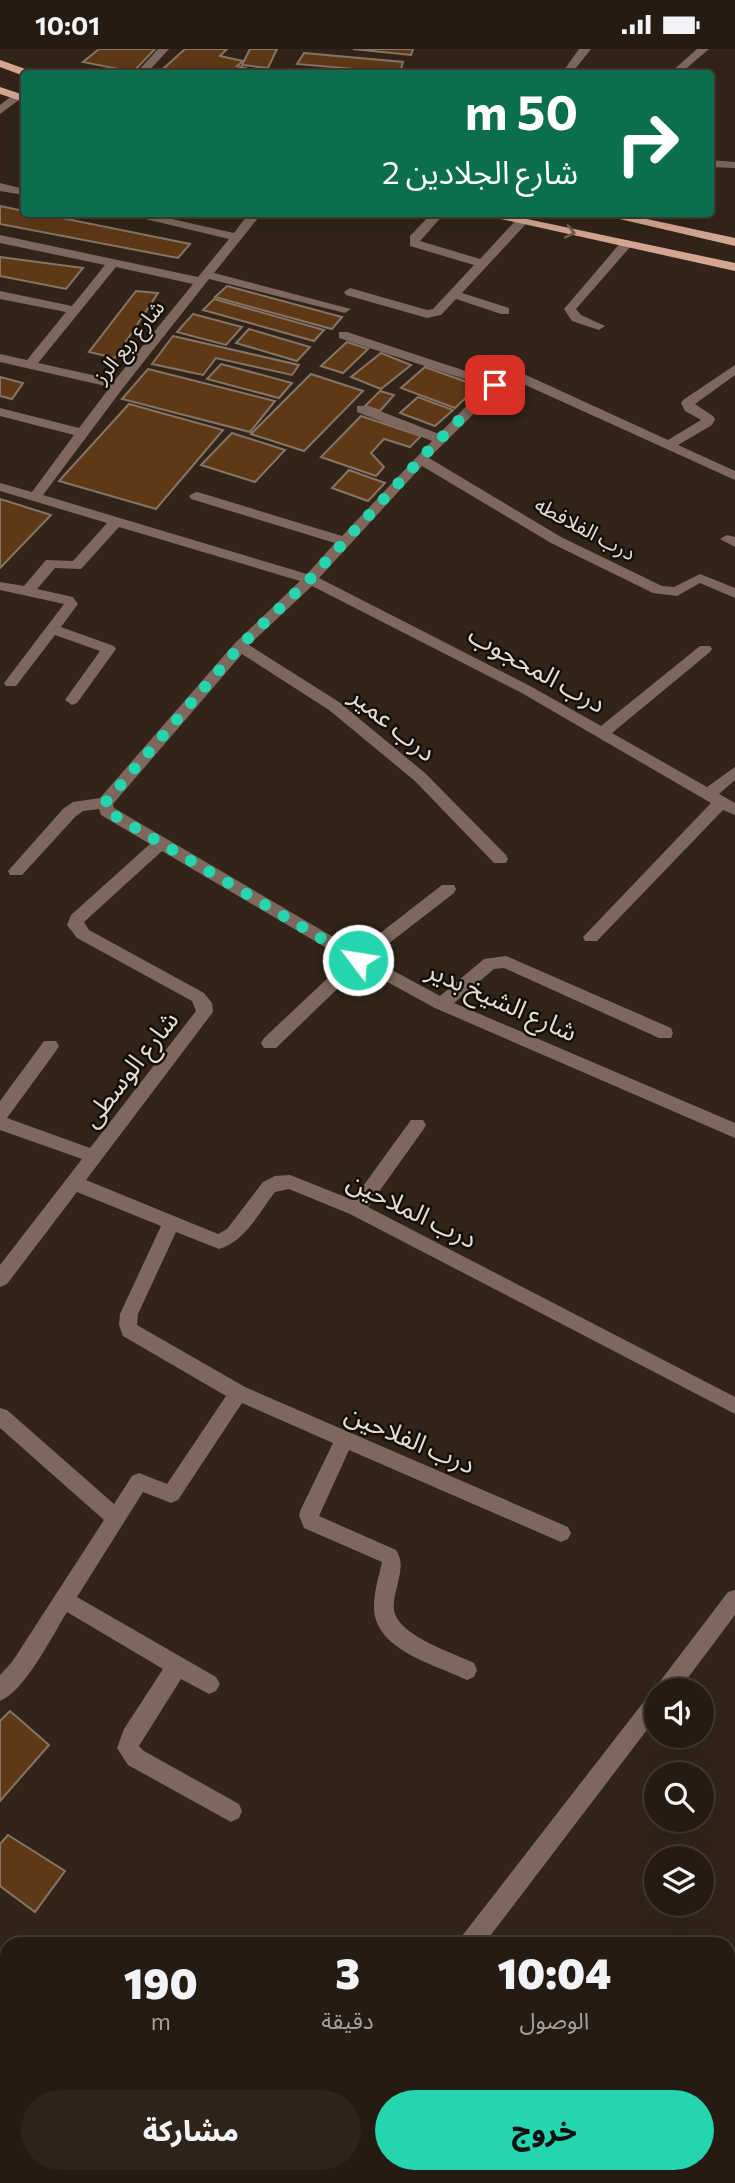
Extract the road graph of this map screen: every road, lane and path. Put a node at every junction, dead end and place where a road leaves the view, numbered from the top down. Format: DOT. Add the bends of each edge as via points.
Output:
graph roads {
  1 [pos="164,49"];
  2 [pos="586,49"];
  3 [pos="704,49"];
  4 [pos="0,63"];
  5 [pos="144,70"];
  6 [pos="569,70"];
  7 [pos="679,70"];
  8 [pos="21,71"];
  9 [pos="0,90"];
  10 [pos="21,98"];
  11 [pos="0,111"];
  12 [pos="714,163"];
  13 [pos="735,165"];
  14 [pos="0,187"];
  15 [pos="21,192"];
  16 [pos="145,217"];
  17 [pos="253,217"];
  18 [pos="435,217"];
  19 [pos="498,217"];
  20 [pos="621,217"];
  21 [pos="521,222"];
  22 [pos="238,237"];
  23 [pos="733,238"];
  24 [pos="0,239"];
  25 [pos="626,244"];
  26 [pos="113,263"];
  27 [pos="482,263"];
  28 [pos="735,267"];
  29 [pos="205,278"];
  30 [pos="350,292"];
  31 [pos="453,294"];
  32 [pos="0,295"];
  33 [pos="345,309"];
  34 [pos="75,310"];
  35 [pos="505,311"];
  36 [pos="598,326"];
  37 [pos="343,335"];
  38 [pos="0,358"];
  39 [pos="30,365"];
  40 [pos="735,369"];
  41 [pos="118,385"];
  42 [pos="495,385"];
  43 [pos="362,409"];
  44 [pos="0,412"];
  45 [pos="83,433"];
  46 [pos="440,439"];
  47 [pos="669,445"];
  48 [pos="421,460"];
  49 [pos="735,475"];
  50 [pos="0,487"];
  51 [pos="196,496"];
  52 [pos="35,497"];
  53 [pos="117,521"];
  54 [pos="345,542"];
  55 [pos="310,579"];
  56 [pos="0,586"];
  57 [pos="27,592"];
  58 [pos="735,593"];
  59 [pos="53,629"];
  60 [pos="240,646"];
  61 [pos="705,649"];
  62 [pos="11,683"];
  63 [pos="72,700"];
  64 [pos="602,733"];
  65 [pos="735,772"];
  66 [pos="721,803"];
  67 [pos="109,808"];
  68 [pos="161,843"];
  69 [pos="500,859"];
  70 [pos="16,871"];
  71 [pos="448,889"];
  72 [pos="590,937"];
  73 [pos="358,960"];
  74 [pos="441,1003"];
  75 [pos="665,1033"];
  76 [pos="270,1043"];
  77 [pos="50,1046"];
  78 [pos="0,1114"];
  79 [pos="0,1123"];
  80 [pos="417,1125"];
  81 [pos="735,1131"];
  82 [pos="95,1157"];
  83 [pos="75,1183"];
  84 [pos="356,1209"];
  85 [pos="170,1224"];
  86 [pos="0,1279"];
  87 [pos="237,1393"];
  88 [pos="735,1406"];
  89 [pos="0,1416"];
  90 [pos="345,1439"];
  91 [pos="116,1518"];
  92 [pos="561,1533"];
  93 [pos="735,1599"];
  94 [pos="64,1600"];
  95 [pos="177,1666"];
  96 [pos="467,1670"];
  97 [pos="675,1678"];
  98 [pos="209,1684"];
  99 [pos="0,1691"];
  100 [pos="644,1718"];
  101 [pos="231,1811"];
  102 [pos="475,1937"];
  1 -- 5 [label="street"];
  2 -- 6 [label="street"];
  3 -- 7 [label="street"];
  4 -- 8 [label="main road"];
  9 -- 10 [label="main road"];
  10 -- 11 [label="street"];
  12 -- 13 [label="street"];
  14 -- 15 [label="street"];
  16 -- 22 [label="street"];
  17 -- 22 [label="street, شارع ربع الرز"];
  18 -- 27 [label="street" via="414,243"];
  19 -- 21 [label="main road"];
  20 -- 23 [label="main road"];
  21 -- 25 [label="main road, one-way"];
  21 -- 27 [label="street"];
  22 -- 29 [label="street, شارع ربع الرز"];
  24 -- 26 [label="street"];
  25 -- 28 [label="main road"];
  25 -- 36 [label="street" via="570,309 576,318"];
  26 -- 29 [label="street"];
  26 -- 34 [label="street"];
  27 -- 31 [label="street"];
  29 -- 33 [label="street"];
  29 -- 41 [label="street, شارع ربع الرز"];
  30 -- 31 [label="street" via="427,314 437,312"];
  31 -- 35 [label="street"];
  32 -- 34 [label="street"];
  34 -- 39 [label="street"];
  37 -- 42 [label="street"];
  38 -- 39 [label="street"];
  39 -- 41 [label="street"];
  40 -- 47 [label="street" via="688,403 708,422"];
  41 -- 45 [label="street, شارع ربع الرز"];
  42 -- 46 [label="street"];
  42 -- 47 [label="street" via="508,372"];
  43 -- 46 [label="street"];
  44 -- 45 [label="street"];
  45 -- 52 [label="street, شارع ربع الرز"];
  46 -- 48 [label="street"];
  47 -- 49 [label="street"];
  48 -- 54 [label="street"];
  48 -- 58 [label="street, درب الفلافطه" via="556,540 658,590 684,590 699,578"];
  50 -- 52 [label="street, درب المحجوب"];
  51 -- 54 [label="street"];
  52 -- 53 [label="street, درب المحجوب"];
  53 -- 55 [label="street, درب المحجوب"];
  53 -- 57 [label="street" via="76,566 51,563"];
  54 -- 55 [label="street"];
  55 -- 60 [label="street"];
  55 -- 64 [label="street, درب المحجوب"];
  56 -- 57 [label="street"];
  57 -- 59 [label="street" via="70,602"];
  59 -- 62 [label="street"];
  59 -- 63 [label="street" via="109,649"];
  60 -- 67 [label="street"];
  60 -- 69 [label="street, درب عمير" via="356,724 420,777"];
  61 -- 64 [label="street"];
  64 -- 66 [label="street, درب المحجوب"];
  65 -- 66 [label="street"];
  66 -- 72 [label="street"];
  67 -- 68 [label="street, شارع الشيخ بدير"];
  67 -- 70 [label="street" via="79,806"];
  68 -- 73 [label="street, شارع الشيخ بدير"];
  68 -- 82 [label="street, شارع الوسطى" via="75,925 83,934 198,997 205,1012"];
  71 -- 73 [label="street"];
  73 -- 74 [label="street, شارع الشيخ بدير"];
  73 -- 76 [label="street"];
  74 -- 75 [label="street" via="490,963 506,962"];
  74 -- 81 [label="street, شارع الشيخ بدير"];
  77 -- 78 [label="street"];
  79 -- 82 [label="street"];
  80 -- 84 [label="street"];
  82 -- 83 [label="street, شارع الوسطى"];
  83 -- 85 [label="street, درب الملاحين"];
  83 -- 86 [label="street, شارع الوسطى"];
  84 -- 85 [label="street, درب الملاحين" via="283,1182 269,1187 228,1240 211,1241"];
  84 -- 88 [label="street, درب الملاحين"];
  85 -- 87 [label="street, درب الفلاحين" via="128,1325 135,1334"];
  87 -- 90 [label="street, درب الفلاحين"];
  87 -- 91 [label="street" via="171,1494 139,1482"];
  89 -- 91 [label="street"];
  90 -- 92 [label="street, درب الفلاحين"];
  90 -- 96 [label="street" via="309,1515 311,1522 389,1556 392,1562 384,1614 391,1629"];
  91 -- 94 [label="street"];
  93 -- 97 [label="street"];
  94 -- 95 [label="street"];
  94 -- 99 [label="street"];
  95 -- 98 [label="street"];
  95 -- 101 [label="street" via="128,1748 136,1758"];
  100 -- 102 [label="street"];
}
